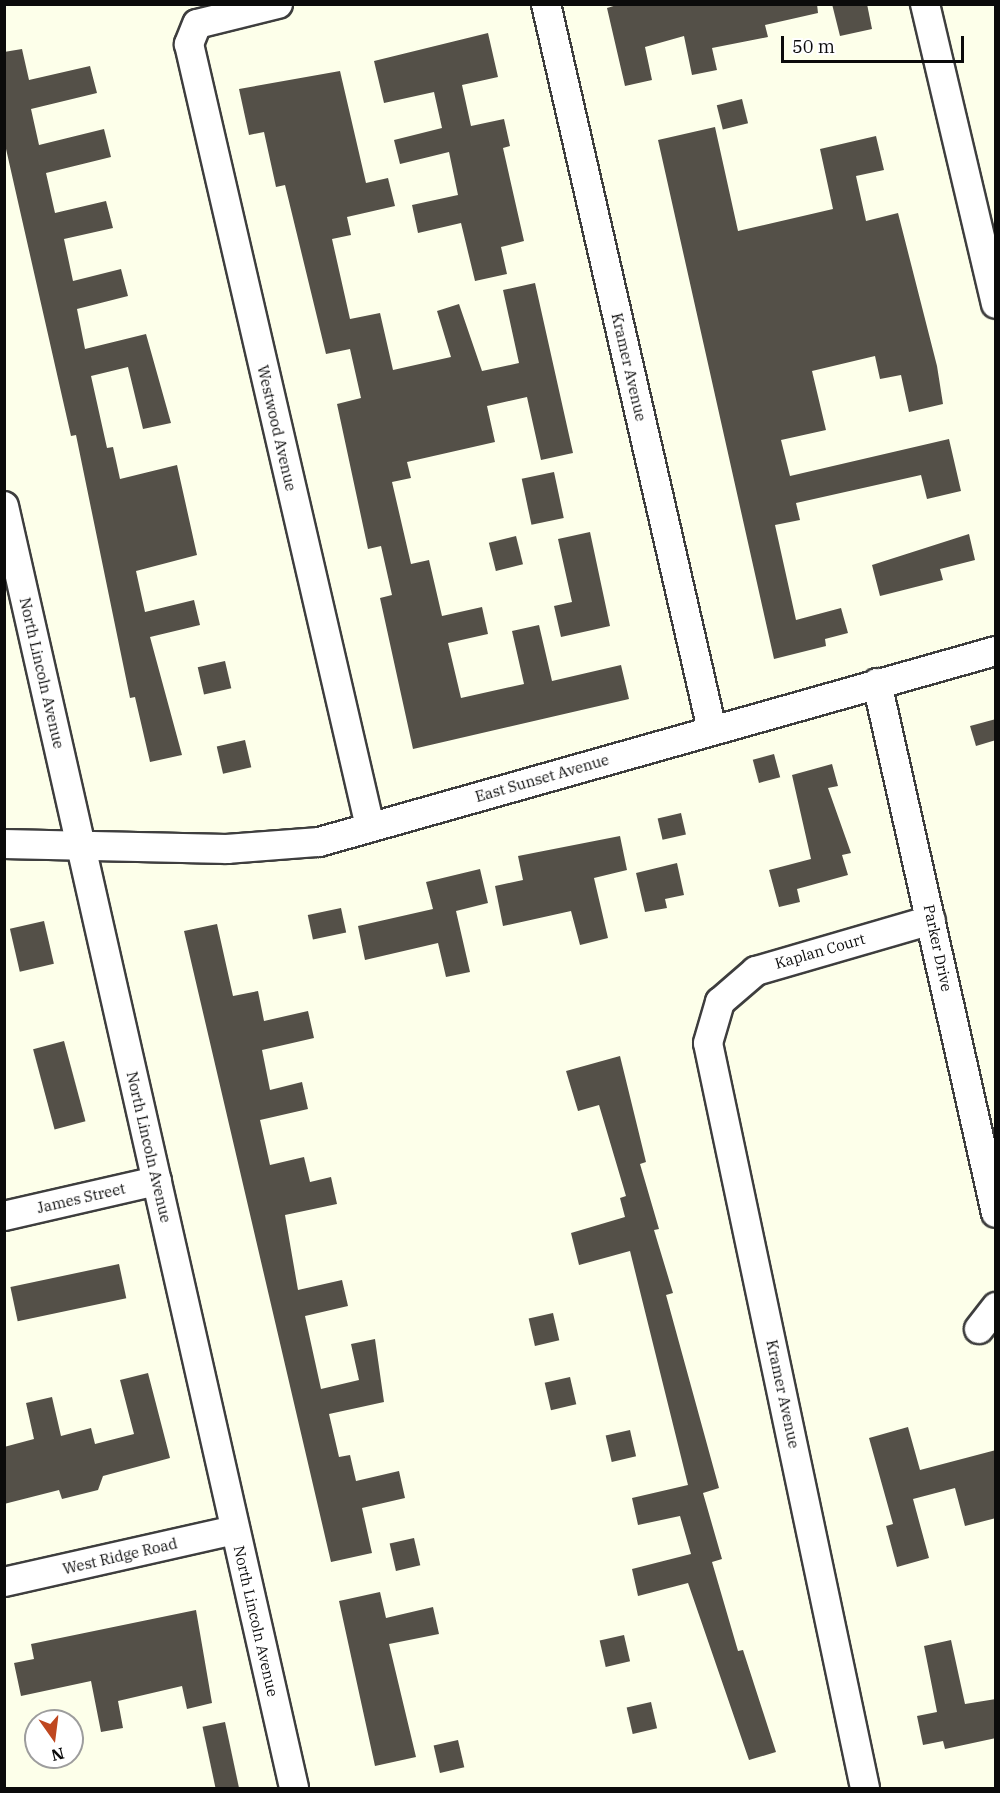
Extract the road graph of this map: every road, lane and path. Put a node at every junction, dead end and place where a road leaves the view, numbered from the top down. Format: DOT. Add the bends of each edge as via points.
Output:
graph roads {
  1 [pos="278,4"];
  2 [pos="546,4"];
  3 [pos="926,4"];
  4 [pos="996,304"];
  5 [pos="4,506"];
  6 [pos="996,651"];
  7 [pos="877,683"];
  8 [pos="712,730"];
  9 [pos="370,827"];
  10 [pos="4,844"];
  11 [pos="81,846"];
  12 [pos="931,920"];
  13 [pos="720,1002"];
  14 [pos="157,1181"];
  15 [pos="996,1213"];
  16 [pos="4,1216"];
  17 [pos="235,1530"];
  18 [pos="4,1581"];
  19 [pos="294,1788"];
  20 [pos="865,1788"];
  1 -- 9 [label="street, Westwood Avenue" via="204,21 191,30 189,44"];
  2 -- 8 [label="street, Kramer Avenue"];
  3 -- 4 [label="street"];
  5 -- 11 [label="street, North Lincoln Avenue"];
  6 -- 7 [label="street, East Sunset Avenue"];
  7 -- 8 [label="street, East Sunset Avenue"];
  7 -- 12 [label="street, Parker Drive"];
  8 -- 9 [label="street, East Sunset Avenue"];
  9 -- 11 [label="street, East Sunset Avenue" via="280,848"];
  10 -- 11 [label="street, East Sunset Avenue"];
  11 -- 14 [label="street, North Lincoln Avenue"];
  12 -- 13 [label="street, Kaplan Court" via="779,962 735,983"];
  12 -- 15 [label="street, Parker Drive"];
  13 -- 20 [label="street, Kramer Avenue" via="710,1030 709,1059"];
  14 -- 16 [label="street, James Street"];
  14 -- 17 [label="street, North Lincoln Avenue"];
  17 -- 18 [label="street, West Ridge Road"];
  17 -- 19 [label="street, North Lincoln Avenue"];
}
